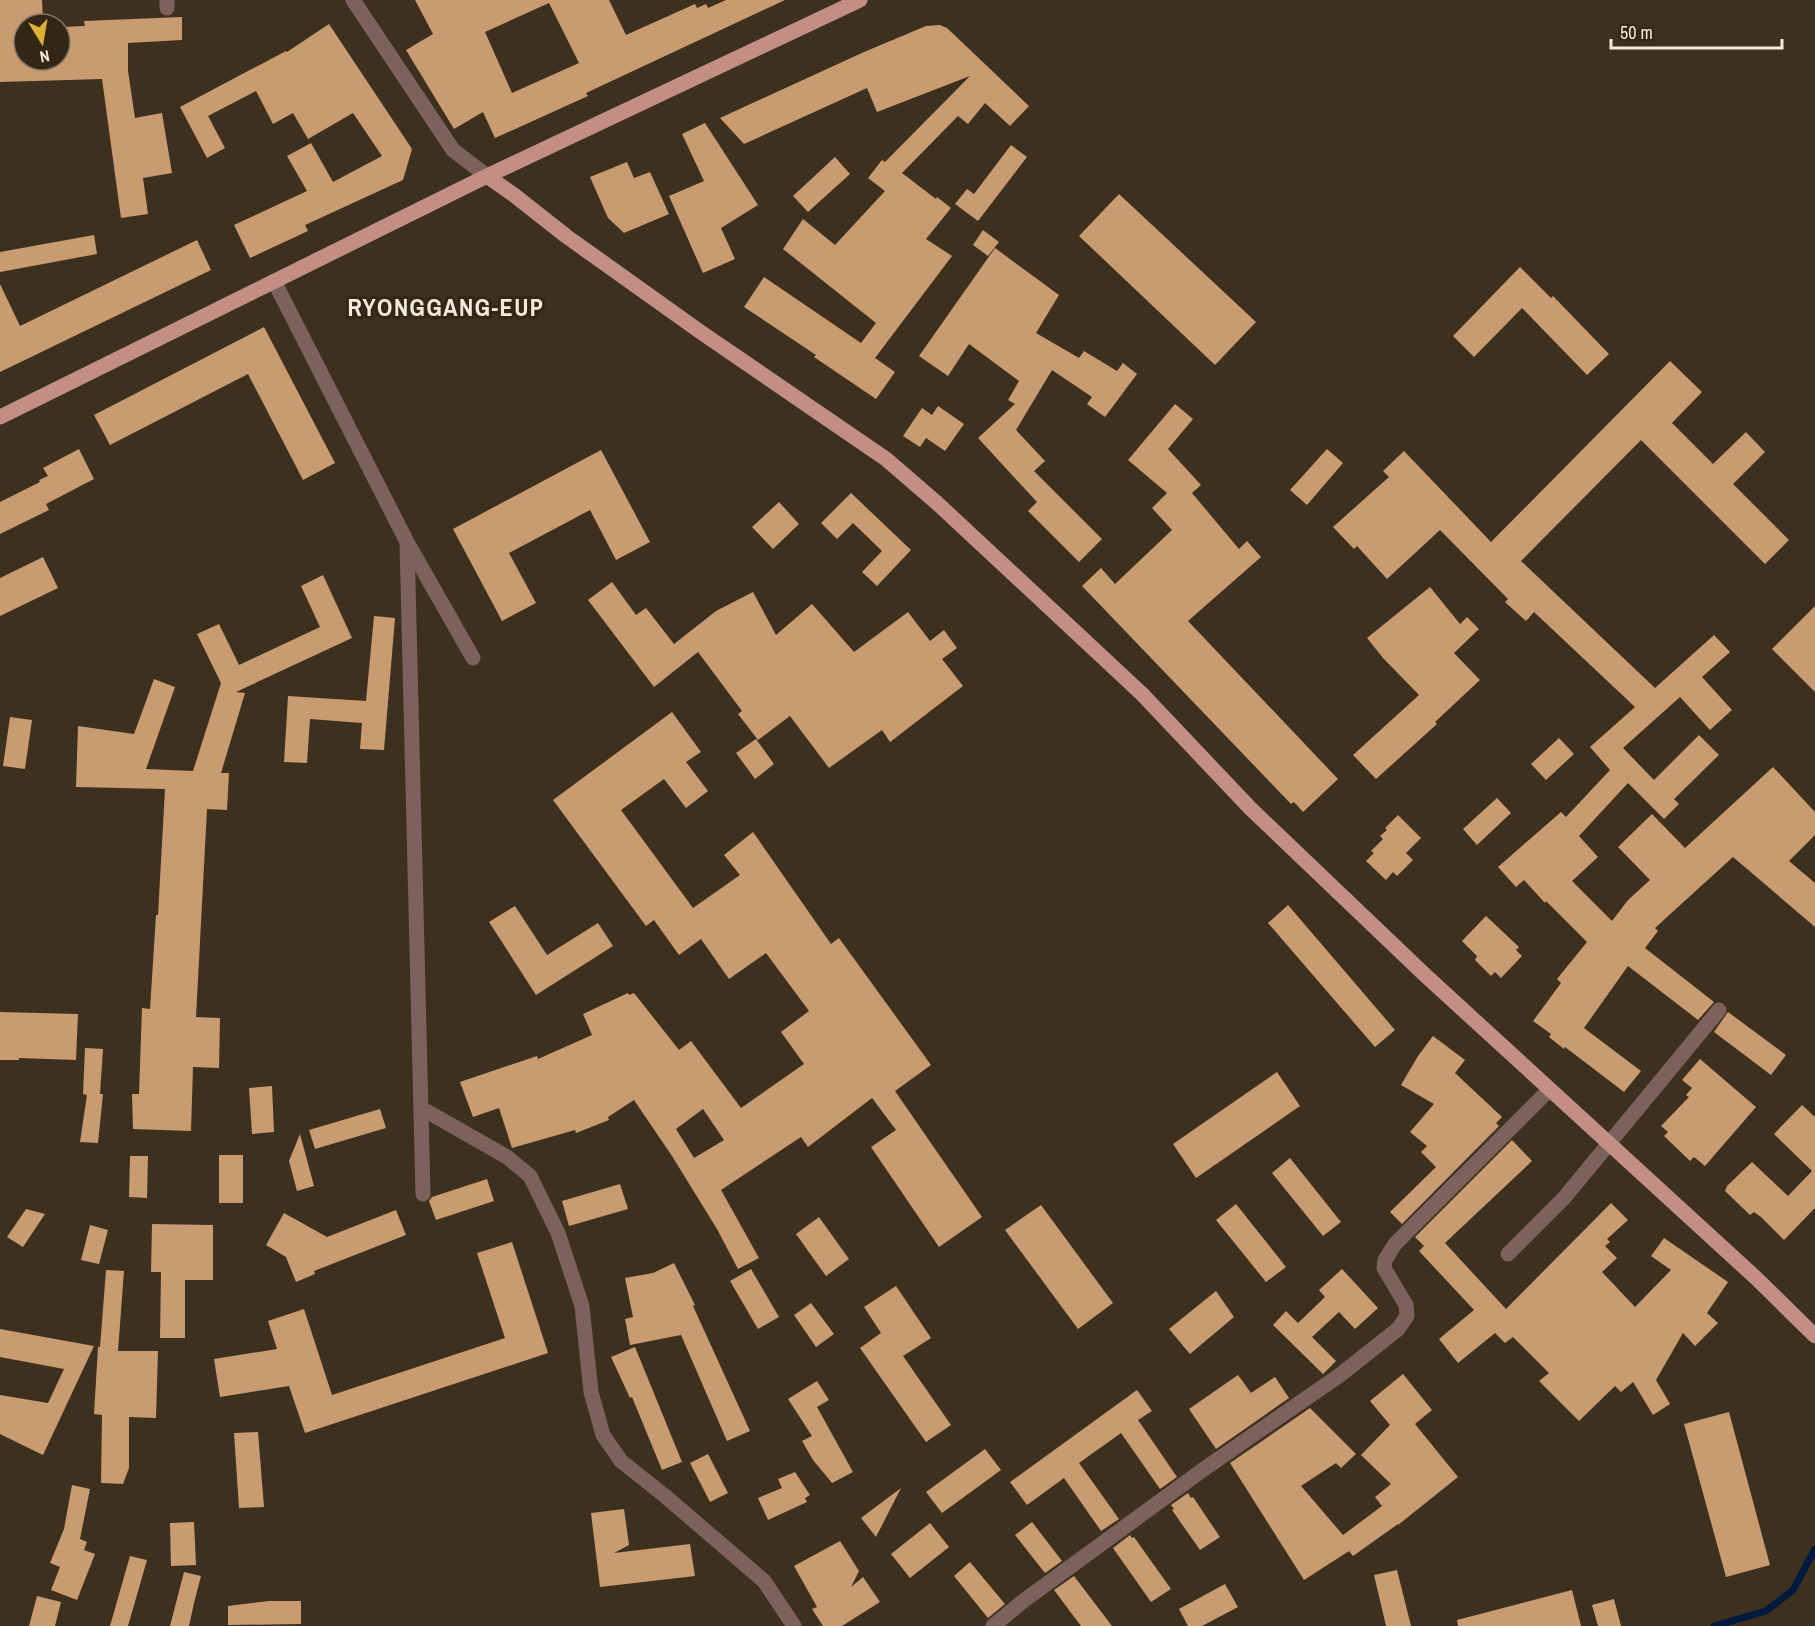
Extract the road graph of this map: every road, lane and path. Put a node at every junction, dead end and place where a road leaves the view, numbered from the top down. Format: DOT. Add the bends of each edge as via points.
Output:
graph roads {
  1 [pos="353,0"];
  2 [pos="860,0"];
  3 [pos="487,176"];
  4 [pos="274,281"];
  5 [pos="0,417"];
  6 [pos="406,542"];
  7 [pos="473,658"];
  8 [pos="1719,1010"];
  9 [pos="1549,1090"];
  10 [pos="421,1108"];
  11 [pos="1608,1143"];
  12 [pos="423,1194"];
  13 [pos="1508,1254"];
  14 [pos="1815,1336"];
  15 [pos="794,1626"];
  16 [pos="993,1626"];
  1 -- 3 [label="street" via="453,150"];
  2 -- 3 [label="main road"];
  3 -- 4 [label="main road"];
  3 -- 9 [label="main road" via="663,305 886,459 1142,694 1250,808"];
  4 -- 5 [label="main road"];
  4 -- 6 [label="street"];
  6 -- 7 [label="street"];
  6 -- 10 [label="street"];
  8 -- 11 [label="street"];
  9 -- 11 [label="main road"];
  9 -- 16 [label="street" via="1395,1244 1384,1268 1406,1305 1407,1316 1398,1329 1340,1376 1204,1469"];
  10 -- 12 [label="street"];
  10 -- 15 [label="street" via="507,1157 530,1176 558,1233 582,1306 591,1392 603,1435 621,1461 764,1581"];
  11 -- 13 [label="street" via="1564,1198"];
  11 -- 14 [label="main road"];
}
